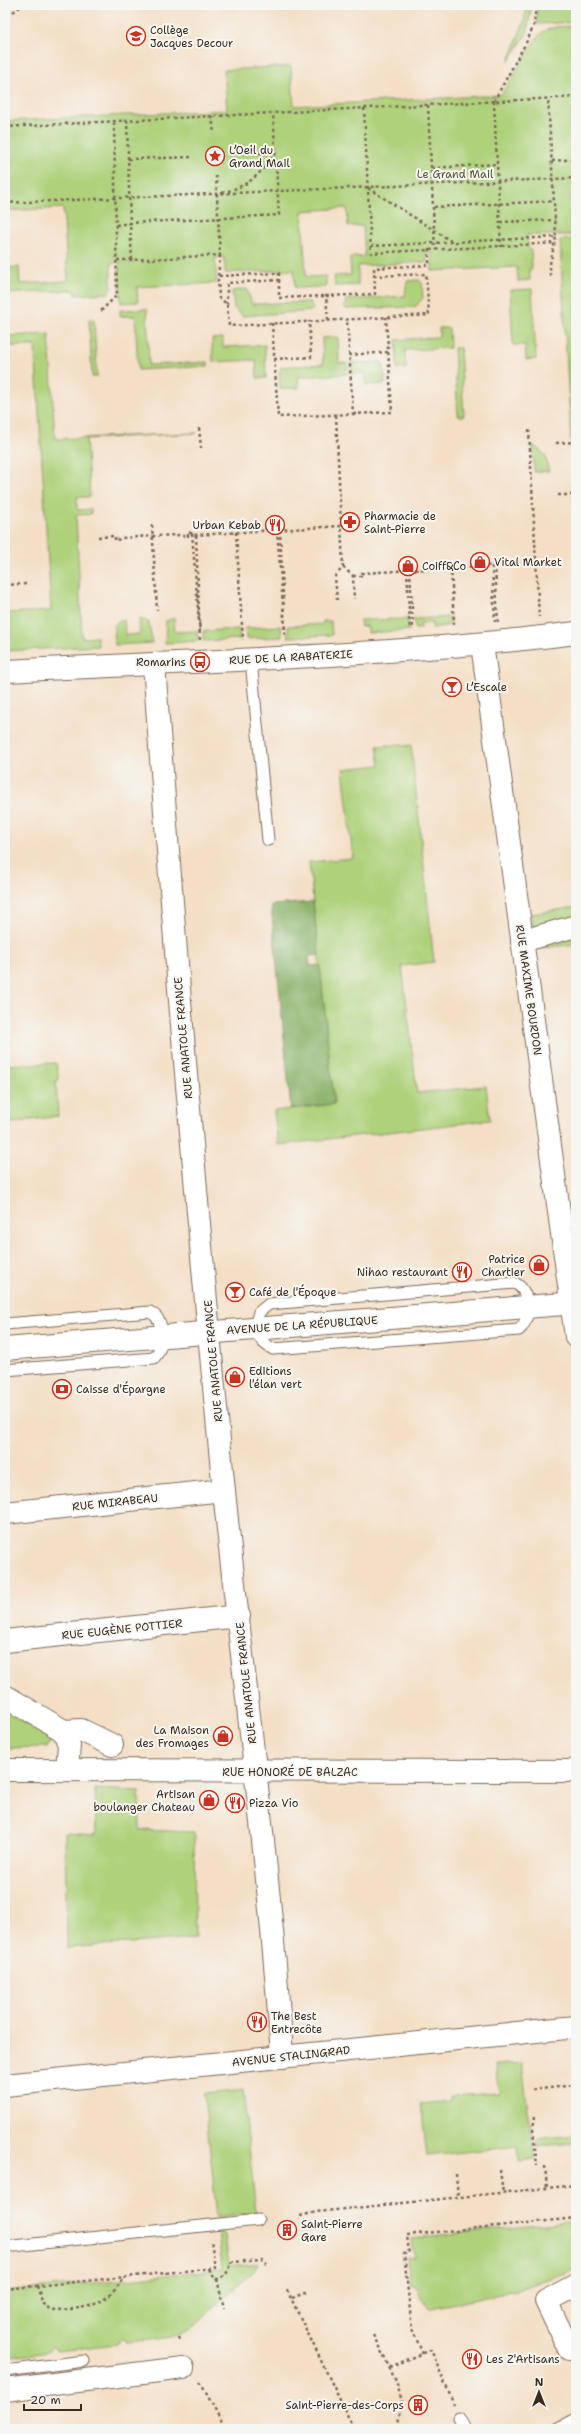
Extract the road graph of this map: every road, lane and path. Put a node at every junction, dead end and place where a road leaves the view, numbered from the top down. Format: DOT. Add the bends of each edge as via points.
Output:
graph roads {
  1 [pos="23,5"];
  2 [pos="536,5"];
  3 [pos="13,12"];
  4 [pos="576,97"];
  5 [pos="548,98"];
  6 [pos="494,101"];
  7 [pos="428,105"];
  8 [pos="364,108"];
  9 [pos="273,113"];
  10 [pos="212,116"];
  11 [pos="127,120"];
  12 [pos="114,121"];
  13 [pos="5,127"];
  14 [pos="214,134"];
  15 [pos="276,152"];
  16 [pos="235,153"];
  17 [pos="194,157"];
  18 [pos="128,159"];
  19 [pos="576,160"];
  20 [pos="552,161"];
  21 [pos="497,164"];
  22 [pos="432,168"];
  23 [pos="216,176"];
  24 [pos="576,178"];
  25 [pos="553,180"];
  26 [pos="498,182"];
  27 [pos="433,185"];
  28 [pos="368,188"];
  29 [pos="278,192"];
  30 [pos="217,194"];
  31 [pos="129,198"];
  32 [pos="116,199"];
  33 [pos="554,201"];
  34 [pos="5,203"];
  35 [pos="499,204"];
  36 [pos="434,207"];
  37 [pos="218,218"];
  38 [pos="555,220"];
  39 [pos="500,222"];
  40 [pos="130,223"];
  41 [pos="116,225"];
  42 [pos="434,231"];
  43 [pos="556,237"];
  44 [pos="501,240"];
  45 [pos="454,242"];
  46 [pos="435,243"];
  47 [pos="556,244"];
  48 [pos="371,246"];
  49 [pos="501,247"];
  50 [pos="428,249"];
  51 [pos="435,249"];
  52 [pos="220,255"];
  53 [pos="117,260"];
  54 [pos="132,260"];
  55 [pos="219,276"];
  56 [pos="374,276"];
  57 [pos="550,276"];
  58 [pos="279,280"];
  59 [pos="326,296"];
  60 [pos="227,304"];
  61 [pos="101,311"];
  62 [pos="386,317"];
  63 [pos="347,319"];
  64 [pos="328,320"];
  65 [pos="309,321"];
  66 [pos="272,323"];
  67 [pos="388,352"];
  68 [pos="349,355"];
  69 [pos="274,358"];
  70 [pos="353,414"];
  71 [pos="336,415"];
  72 [pos="199,428"];
  73 [pos="529,430"];
  74 [pos="576,442"];
  75 [pos="556,443"];
  76 [pos="200,448"];
  77 [pos="558,495"];
  78 [pos="576,495"];
  79 [pos="152,526"];
  80 [pos="341,526"];
  81 [pos="279,530"];
  82 [pos="192,532"];
  83 [pos="236,532"];
  84 [pos="196,535"];
  85 [pos="152,536"];
  86 [pos="98,537"];
  87 [pos="536,563"];
  88 [pos="493,566"];
  89 [pos="343,567"];
  90 [pos="451,568"];
  91 [pos="408,570"];
  92 [pos="352,576"];
  93 [pos="26,584"];
  94 [pos="5,585"];
  95 [pos="354,599"];
  96 [pos="337,600"];
  97 [pos="156,610"];
  98 [pos="539,620"];
  99 [pos="496,624"];
  100 [pos="454,628"];
  101 [pos="412,632"];
  102 [pos="576,633"];
  103 [pos="200,634"];
  104 [pos="285,640"];
  105 [pos="200,644"];
  106 [pos="482,644"];
  107 [pos="247,651"];
  108 [pos="154,664"];
  109 [pos="5,671"];
  110 [pos="268,840"];
  111 [pos="576,926"];
  112 [pos="522,941"];
  113 [pos="574,1303"];
  114 [pos="5,1324"];
  115 [pos="210,1331"];
  116 [pos="163,1336"];
  117 [pos="576,1337"];
  118 [pos="5,1349"];
  119 [pos="5,1370"];
  120 [pos="224,1490"];
  121 [pos="5,1513"];
  122 [pos="238,1616"];
  123 [pos="5,1642"];
  124 [pos="5,1696"];
  125 [pos="64,1731"];
  126 [pos="112,1745"];
  127 [pos="5,1770"];
  128 [pos="68,1770"];
  129 [pos="576,1771"];
  130 [pos="256,1772"];
  131 [pos="576,2027"];
  132 [pos="282,2057"];
  133 [pos="5,2085"];
  134 [pos="576,2085"];
  135 [pos="532,2090"];
  136 [pos="536,2117"];
  137 [pos="537,2166"];
  138 [pos="545,2166"];
  139 [pos="500,2170"];
  140 [pos="456,2174"];
  141 [pos="576,2186"];
  142 [pos="547,2188"];
  143 [pos="503,2193"];
  144 [pos="458,2197"];
  145 [pos="300,2216"];
  146 [pos="576,2218"];
  147 [pos="258,2220"];
  148 [pos="210,2225"];
  149 [pos="5,2247"];
  150 [pos="267,2264"];
  151 [pos="210,2269"];
  152 [pos="123,2278"];
  153 [pos="217,2279"];
  154 [pos="576,2285"];
  155 [pos="37,2286"];
  156 [pos="5,2289"];
  157 [pos="286,2290"];
  158 [pos="307,2292"];
  159 [pos="292,2298"];
  160 [pos="224,2309"];
  161 [pos="373,2335"];
  162 [pos="574,2352"];
  163 [pos="422,2354"];
  164 [pos="84,2361"];
  165 [pos="390,2367"];
  166 [pos="183,2368"];
  167 [pos="5,2371"];
  168 [pos="200,2382"];
  169 [pos="5,2390"];
  170 [pos="459,2418"];
  171 [pos="576,2419"];
  172 [pos="226,2429"];
  173 [pos="354,2429"];
  174 [pos="397,2429"];
  175 [pos="465,2429"];
  176 [pos="557,2429"];
  1 -- 3 [label="path"];
  2 -- 6 [label="path" via="534,25 528,39"];
  4 -- 5 [label="path"];
  5 -- 6 [label="path"];
  5 -- 20 [label="path"];
  6 -- 7 [label="path"];
  6 -- 21 [label="path"];
  7 -- 8 [label="path"];
  7 -- 22 [label="path"];
  8 -- 9 [label="path"];
  8 -- 28 [label="path"];
  9 -- 10 [label="path"];
  9 -- 15 [label="path"];
  10 -- 11 [label="path"];
  10 -- 14 [label="path"];
  11 -- 12 [label="path"];
  11 -- 18 [label="path"];
  12 -- 13 [label="path"];
  12 -- 32 [label="path"];
  15 -- 16 [label="path" via="264,150 261,153"];
  15 -- 29 [label="path"];
  15 -- 30 [label="path" via="263,171 249,183"];
  17 -- 18 [label="path"];
  18 -- 31 [label="path"];
  19 -- 20 [label="path"];
  20 -- 25 [label="path"];
  21 -- 22 [label="path"];
  21 -- 26 [label="path"];
  22 -- 27 [label="path"];
  23 -- 30 [label="path"];
  24 -- 25 [label="path"];
  25 -- 26 [label="path"];
  25 -- 33 [label="path"];
  26 -- 27 [label="path"];
  26 -- 35 [label="path"];
  27 -- 28 [label="path"];
  27 -- 36 [label="path"];
  28 -- 29 [label="path"];
  28 -- 42 [label="path"];
  28 -- 48 [label="path"];
  29 -- 30 [label="path"];
  29 -- 37 [label="path" via="279,214"];
  30 -- 31 [label="path"];
  30 -- 37 [label="path"];
  31 -- 32 [label="path"];
  31 -- 40 [label="path"];
  32 -- 34 [label="path"];
  32 -- 41 [label="path"];
  33 -- 35 [label="path"];
  33 -- 38 [label="path"];
  35 -- 36 [label="path"];
  35 -- 39 [label="path"];
  36 -- 42 [label="path"];
  37 -- 40 [label="path"];
  37 -- 52 [label="path"];
  38 -- 39 [label="path"];
  38 -- 43 [label="path"];
  39 -- 44 [label="path"];
  40 -- 41 [label="path"];
  40 -- 54 [label="path"];
  41 -- 53 [label="path"];
  42 -- 45 [label="path"];
  42 -- 46 [label="path"];
  43 -- 44 [label="path"];
  43 -- 47 [label="path"];
  44 -- 45 [label="path"];
  44 -- 49 [label="path"];
  45 -- 46 [label="path"];
  46 -- 48 [label="path"];
  46 -- 51 [label="path"];
  47 -- 49 [label="path"];
  47 -- 57 [label="path" via="550,264"];
  48 -- 50 [label="path" via="371,253"];
  49 -- 51 [label="path"];
  50 -- 51 [label="path"];
  50 -- 56 [label="path" via="429,264 374,268"];
  52 -- 54 [label="path"];
  52 -- 55 [label="path"];
  53 -- 54 [label="path"];
  53 -- 61 [label="path" via="117,295"];
  55 -- 58 [label="path" via="279,273"];
  55 -- 60 [label="path" via="219,298"];
  56 -- 59 [label="path" via="375,294"];
  56 -- 62 [label="path" via="426,274 428,315"];
  58 -- 59 [label="path" via="279,298"];
  58 -- 60 [label="path" via="226,283"];
  59 -- 64 [label="path"];
  60 -- 66 [label="path" via="229,326"];
  62 -- 63 [label="path"];
  62 -- 67 [label="path"];
  63 -- 64 [label="path"];
  63 -- 68 [label="path"];
  64 -- 65 [label="path"];
  65 -- 66 [label="path"];
  65 -- 69 [label="path" via="311,357"];
  66 -- 69 [label="path"];
  67 -- 68 [label="path"];
  67 -- 70 [label="path" via="392,412"];
  68 -- 70 [label="path"];
  69 -- 71 [label="path" via="278,417"];
  70 -- 71 [label="path"];
  71 -- 80 [label="path"];
  72 -- 76 [label="path"];
  73 -- 87 [label="path"];
  74 -- 75 [label="path"];
  77 -- 78 [label="path"];
  79 -- 85 [label="path"];
  80 -- 81 [label="path"];
  80 -- 89 [label="path"];
  81 -- 83 [label="path"];
  81 -- 104 [label="path"];
  82 -- 84 [label="path"];
  82 -- 85 [label="path" via="188,532 188,537"];
  82 -- 103 [label="path"];
  83 -- 84 [label="path"];
  83 -- 107 [label="path"];
  84 -- 103 [label="path"];
  85 -- 86 [label="path" via="122,538 115,541 115,536"];
  85 -- 97 [label="path"];
  87 -- 88 [label="path"];
  87 -- 98 [label="path"];
  88 -- 90 [label="path"];
  88 -- 99 [label="path"];
  89 -- 92 [label="path"];
  89 -- 96 [label="path" via="335,577"];
  90 -- 91 [label="path"];
  90 -- 100 [label="path"];
  91 -- 92 [label="path"];
  91 -- 101 [label="path"];
  92 -- 95 [label="path"];
  93 -- 94 [label="path"];
  102 -- 106 [label="street, RUE DE LA RABATERIE"];
  103 -- 105 [label="path"];
  106 -- 107 [label="street, RUE DE LA RABATERIE"];
  106 -- 112 [label="street, RUE MAXIME BOURDON"];
  107 -- 108 [label="street, RUE DE LA RABATERIE"];
  107 -- 110 [label="lane"];
  108 -- 109 [label="street, RUE DE LA RABATERIE"];
  108 -- 115 [label="street, RUE ANATOLE FRANCE" via="177,968"];
  111 -- 112 [label="street"];
  112 -- 113 [label="street, RUE MAXIME BOURDON"];
  113 -- 115 [label="street, AVENUE DE LA RÉPUBLIQUE"];
  113 -- 117 [label="street, RUE MAXIME BOURDON"];
  114 -- 116 [label="lane" via="150,1312 157,1318"];
  115 -- 116 [label="street, AVENUE DE LA RÉPUBLIQUE"];
  115 -- 120 [label="street, RUE ANATOLE FRANCE"];
  116 -- 118 [label="street, AVENUE DE LA RÉPUBLIQUE"];
  116 -- 119 [label="lane" via="161,1349 154,1358"];
  120 -- 121 [label="street, RUE MIRABEAU"];
  120 -- 122 [label="street, RUE ANATOLE FRANCE"];
  122 -- 123 [label="street, RUE EUGÈNE POTTIER"];
  122 -- 130 [label="street, RUE ANATOLE FRANCE"];
  124 -- 125 [label="street"];
  125 -- 126 [label="street" via="81,1730"];
  125 -- 128 [label="street" via="69,1745"];
  127 -- 128 [label="street, RUE HONORÉ DE BALZAC"];
  128 -- 130 [label="street, RUE HONORÉ DE BALZAC"];
  129 -- 130 [label="street, RUE HONORÉ DE BALZAC"];
  130 -- 132 [label="street, RUE ANATOLE FRANCE"];
  131 -- 132 [label="street, AVENUE STALINGRAD"];
  132 -- 133 [label="street, AVENUE STALINGRAD"];
  134 -- 135 [label="path"];
  136 -- 137 [label="path" via="533,2129"];
  138 -- 142 [label="path"];
  139 -- 143 [label="path"];
  140 -- 144 [label="path"];
  141 -- 142 [label="path"];
  142 -- 143 [label="path"];
  143 -- 144 [label="path"];
  144 -- 145 [label="path" via="316,2212"];
  146 -- 163 [label="path" via="407,2235 409,2253 404,2254 412,2329"];
  147 -- 148 [label="lane"];
  148 -- 149 [label="lane"];
  148 -- 151 [label="path" via="215,2268"];
  150 -- 153 [label="path" via="262,2260 232,2262 228,2272"];
  151 -- 152 [label="path"];
  151 -- 153 [label="path"];
  152 -- 155 [label="path"];
  152 -- 155 [label="path" via="112,2295 104,2301 58,2310 51,2310 43,2304"];
  153 -- 160 [label="path"];
  154 -- 162 [label="street" via="546,2300"];
  155 -- 156 [label="path"];
  157 -- 159 [label="path"];
  158 -- 159 [label="path"];
  159 -- 173 [label="path"];
  161 -- 165 [label="path"];
  163 -- 165 [label="path"];
  163 -- 170 [label="path" via="431,2350"];
  164 -- 167 [label="lane"];
  165 -- 174 [label="path" via="402,2401"];
  166 -- 169 [label="street"];
  168 -- 172 [label="path"];
  170 -- 175 [label="lane"];
  171 -- 176 [label="lane"];
}
